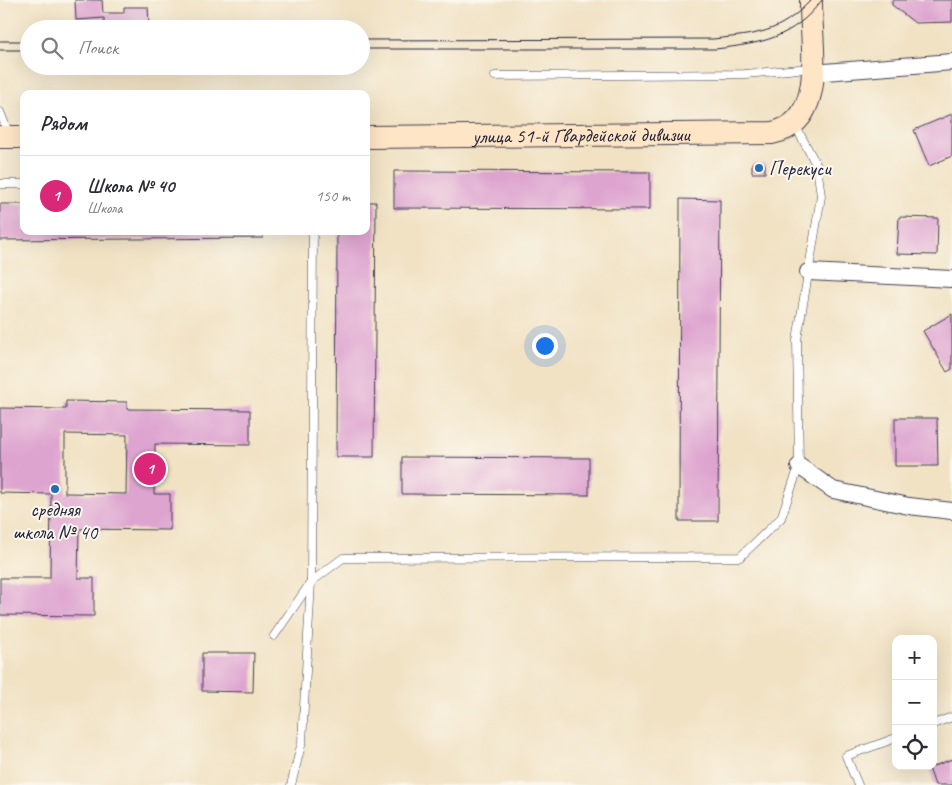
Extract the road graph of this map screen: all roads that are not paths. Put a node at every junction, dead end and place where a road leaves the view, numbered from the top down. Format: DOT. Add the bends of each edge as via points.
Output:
graph roads {
  1 [pos="811,0"];
  2 [pos="952,62"];
  3 [pos="812,70"];
  4 [pos="495,76"];
  5 [pos="0,112"];
  6 [pos="795,125"];
  7 [pos="11,137"];
  8 [pos="370,137"];
  9 [pos="0,184"];
  10 [pos="20,184"];
  11 [pos="313,235"];
  12 [pos="808,272"];
  13 [pos="952,279"];
  14 [pos="799,466"];
  15 [pos="952,511"];
  16 [pos="311,582"];
  17 [pos="274,636"];
  18 [pos="952,717"];
  19 [pos="937,723"];
  20 [pos="892,739"];
  21 [pos="291,785"];
  22 [pos="858,785"];
  1 -- 3 [label="main road"];
  2 -- 3 [label="street"];
  3 -- 4 [label="lane" via="745,74"];
  3 -- 6 [label="main road" via="812,90"];
  5 -- 7 [label="lane"];
  6 -- 8 [label="main road, улица 51-й Гвардейской дивизии" via="772,133"];
  6 -- 12 [label="lane" via="817,166 821,196"];
  9 -- 10 [label="lane"];
  11 -- 16 [label="lane"];
  12 -- 13 [label="street"];
  12 -- 14 [label="lane" via="797,340"];
  14 -- 15 [label="street" via="833,490 909,506"];
  14 -- 16 [label="lane" via="782,518 740,557 343,558"];
  16 -- 17 [label="lane"];
  16 -- 21 [label="lane" via="302,742"];
  18 -- 19 [label="lane"];
  20 -- 22 [label="lane" via="846,756"];
}
